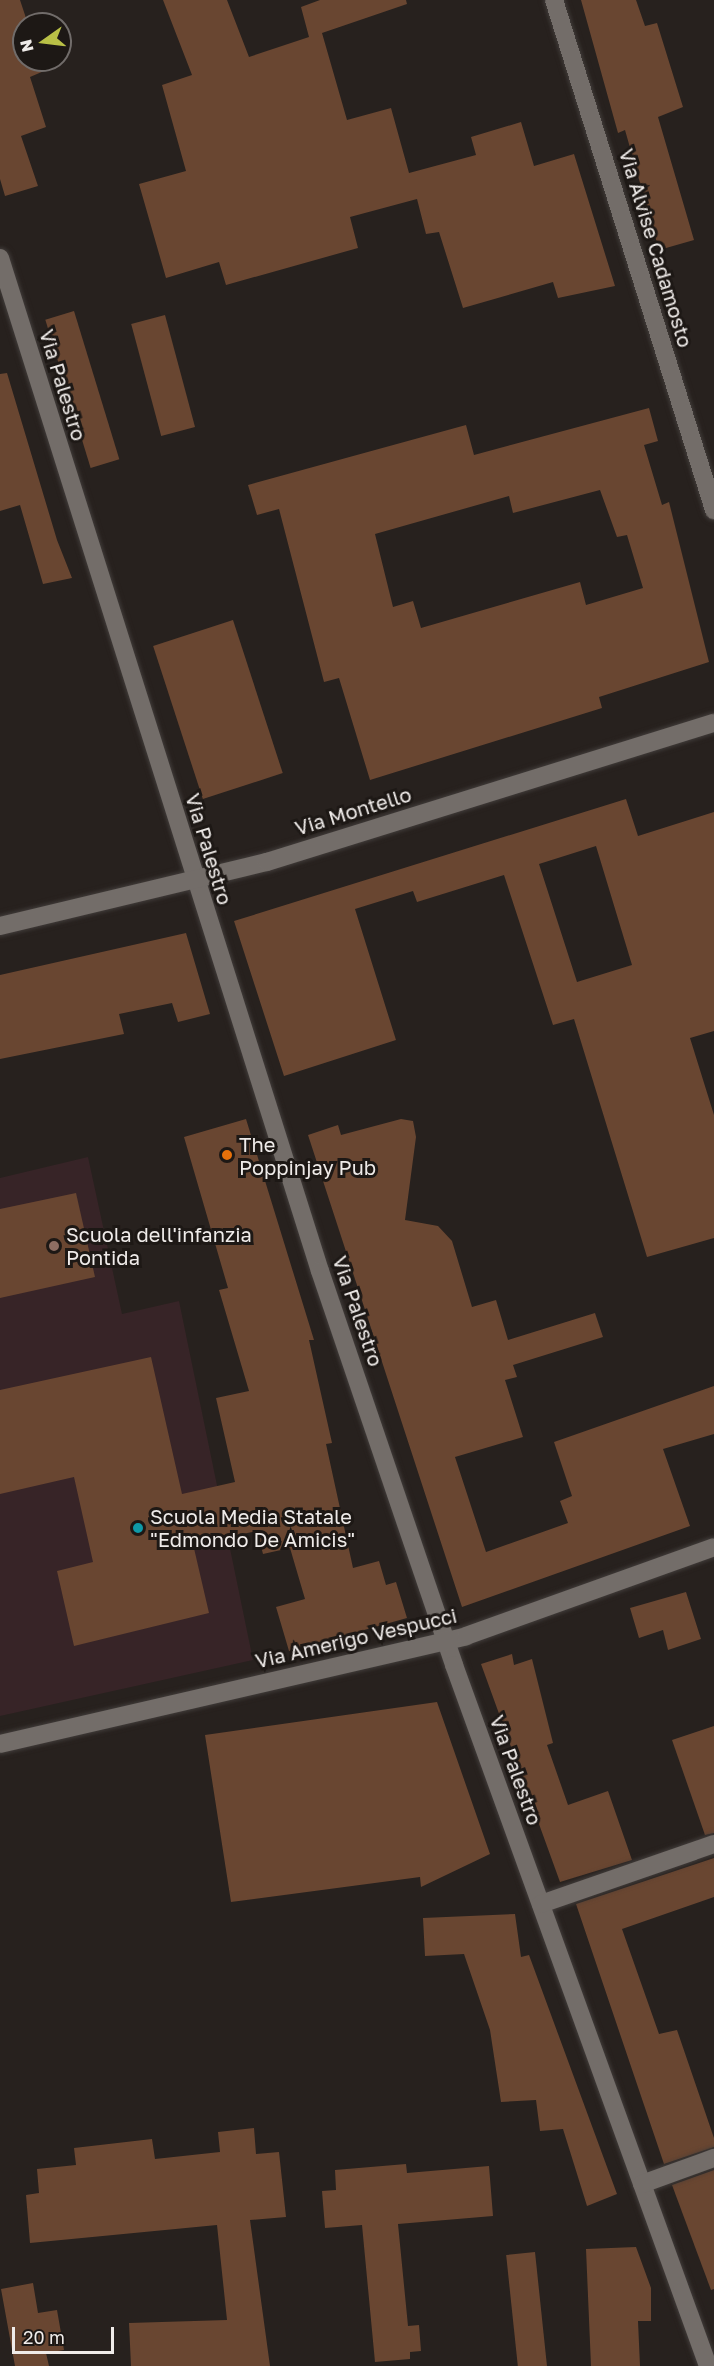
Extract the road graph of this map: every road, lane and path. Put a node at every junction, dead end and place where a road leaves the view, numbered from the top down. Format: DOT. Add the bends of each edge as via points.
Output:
graph roads {
  1 [pos="554,0"];
  2 [pos="0,258"];
  3 [pos="714,510"];
  4 [pos="714,723"];
  5 [pos="195,880"];
  6 [pos="0,926"];
  7 [pos="714,1547"];
  8 [pos="446,1641"];
  9 [pos="0,1744"];
  10 [pos="714,1844"];
  11 [pos="541,1904"];
  12 [pos="714,2158"];
  13 [pos="642,2184"];
  14 [pos="708,2366"];
  1 -- 3 [label="street, Via Alvise Cadamosto"];
  2 -- 5 [label="street, Via Palestro"];
  4 -- 5 [label="street, Via Montello"];
  5 -- 6 [label="street, Via Montello"];
  5 -- 8 [label="street, Via Palestro"];
  7 -- 8 [label="street, Via Amerigo Vespucci"];
  8 -- 9 [label="street, Via Amerigo Vespucci"];
  8 -- 11 [label="street, Via Palestro"];
  10 -- 11 [label="street"];
  11 -- 13 [label="street, Via Palestro"];
  12 -- 13 [label="street"];
  13 -- 14 [label="street, Via Palestro"];
}
